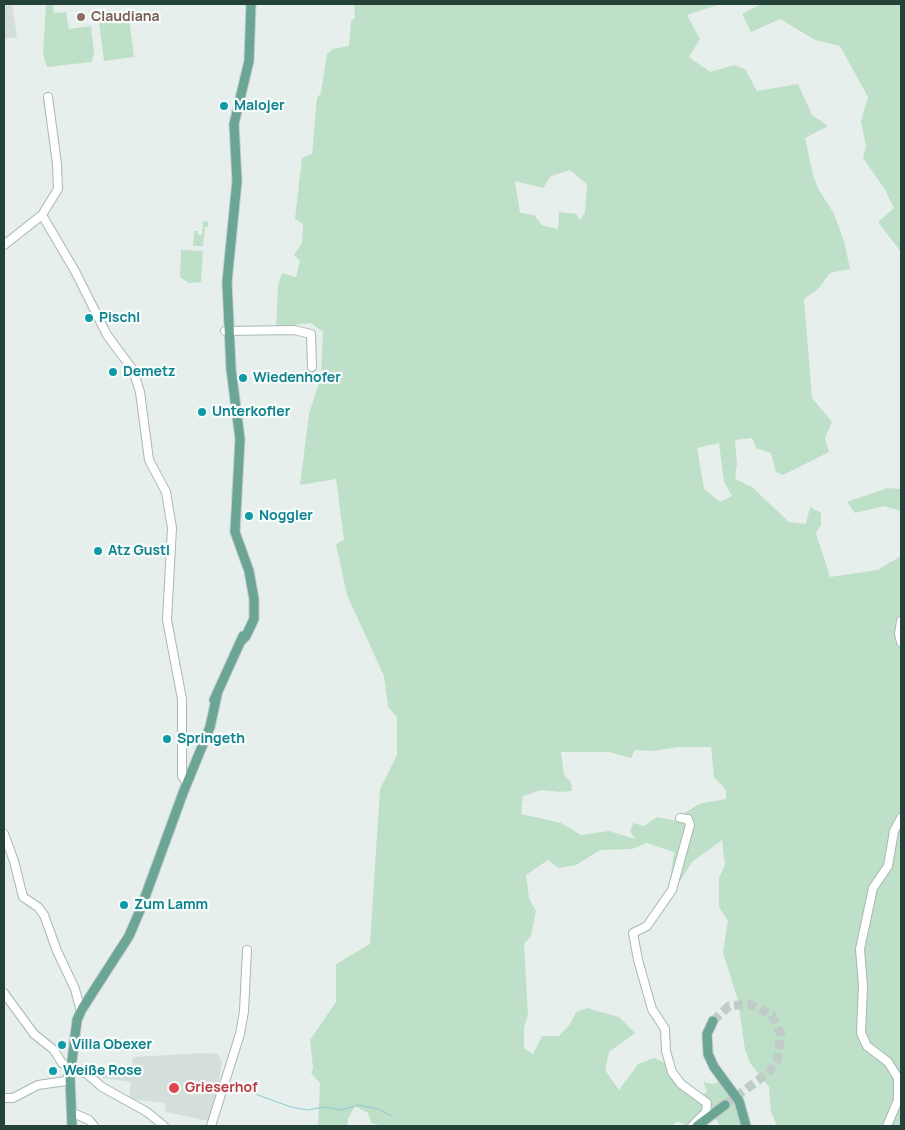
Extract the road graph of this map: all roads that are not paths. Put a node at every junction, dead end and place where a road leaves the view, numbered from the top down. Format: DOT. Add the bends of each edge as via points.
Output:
graph roads {
  1 [pos="251,4"];
  2 [pos="48,97"];
  3 [pos="42,215"];
  4 [pos="4,245"];
  5 [pos="227,331"];
  6 [pos="312,367"];
  7 [pos="901,621"];
  8 [pos="901,642"];
  9 [pos="187,783"];
  10 [pos="680,818"];
  11 [pos="901,818"];
  12 [pos="4,834"];
  13 [pos="248,950"];
  14 [pos="4,993"];
  15 [pos="81,1012"];
  16 [pos="714,1021"];
  17 [pos="71,1070"];
  18 [pos="4,1098"];
  19 [pos="725,1105"];
  20 [pos="71,1112"];
  21 [pos="72,1126"];
  22 [pos="94,1126"];
  23 [pos="164,1126"];
  24 [pos="211,1126"];
  25 [pos="692,1126"];
  26 [pos="698,1126"];
  27 [pos="746,1126"];
  28 [pos="887,1126"];
  1 -- 5 [label="main road" via="249,61 234,124 237,182 228,266"];
  2 -- 3 [label="street" via="58,189"];
  3 -- 4 [label="street"];
  3 -- 9 [label="street" via="107,335 133,370 140,392 148,460 166,492 172,528 166,606 182,699 182,776"];
  5 -- 6 [label="street" via="294,330 311,334"];
  5 -- 9 [label="main road" via="240,439 235,532 249,571 254,619 217,695 210,727"];
  7 -- 8 [label="street"];
  9 -- 15 [label="main road" via="133,927"];
  10 -- 25 [label="street" via="687,818 690,823 672,890 647,926 633,932 652,1009 665,1029 666,1051 672,1072 681,1084 708,1103 706,1112"];
  11 -- 28 [label="street" via="894,831 888,866 873,888 860,949 863,986 861,1033 867,1046 888,1062 898,1078 898,1100"];
  12 -- 15 [label="street" via="23,897 44,915 75,989"];
  13 -- 24 [label="street" via="240,1034"];
  14 -- 17 [label="street" via="34,1034"];
  15 -- 17 [label="main road"];
  16 -- 27 [label="main road" via="707,1034 708,1054 739,1101"];
  17 -- 18 [label="street" via="66,1081 38,1085 13,1098"];
  17 -- 20 [label="main road"];
  17 -- 23 [label="street" via="87,1074"];
  19 -- 26 [label="main road"];
  20 -- 21 [label="main road"];
  20 -- 22 [label="street" via="89,1120"];
}
